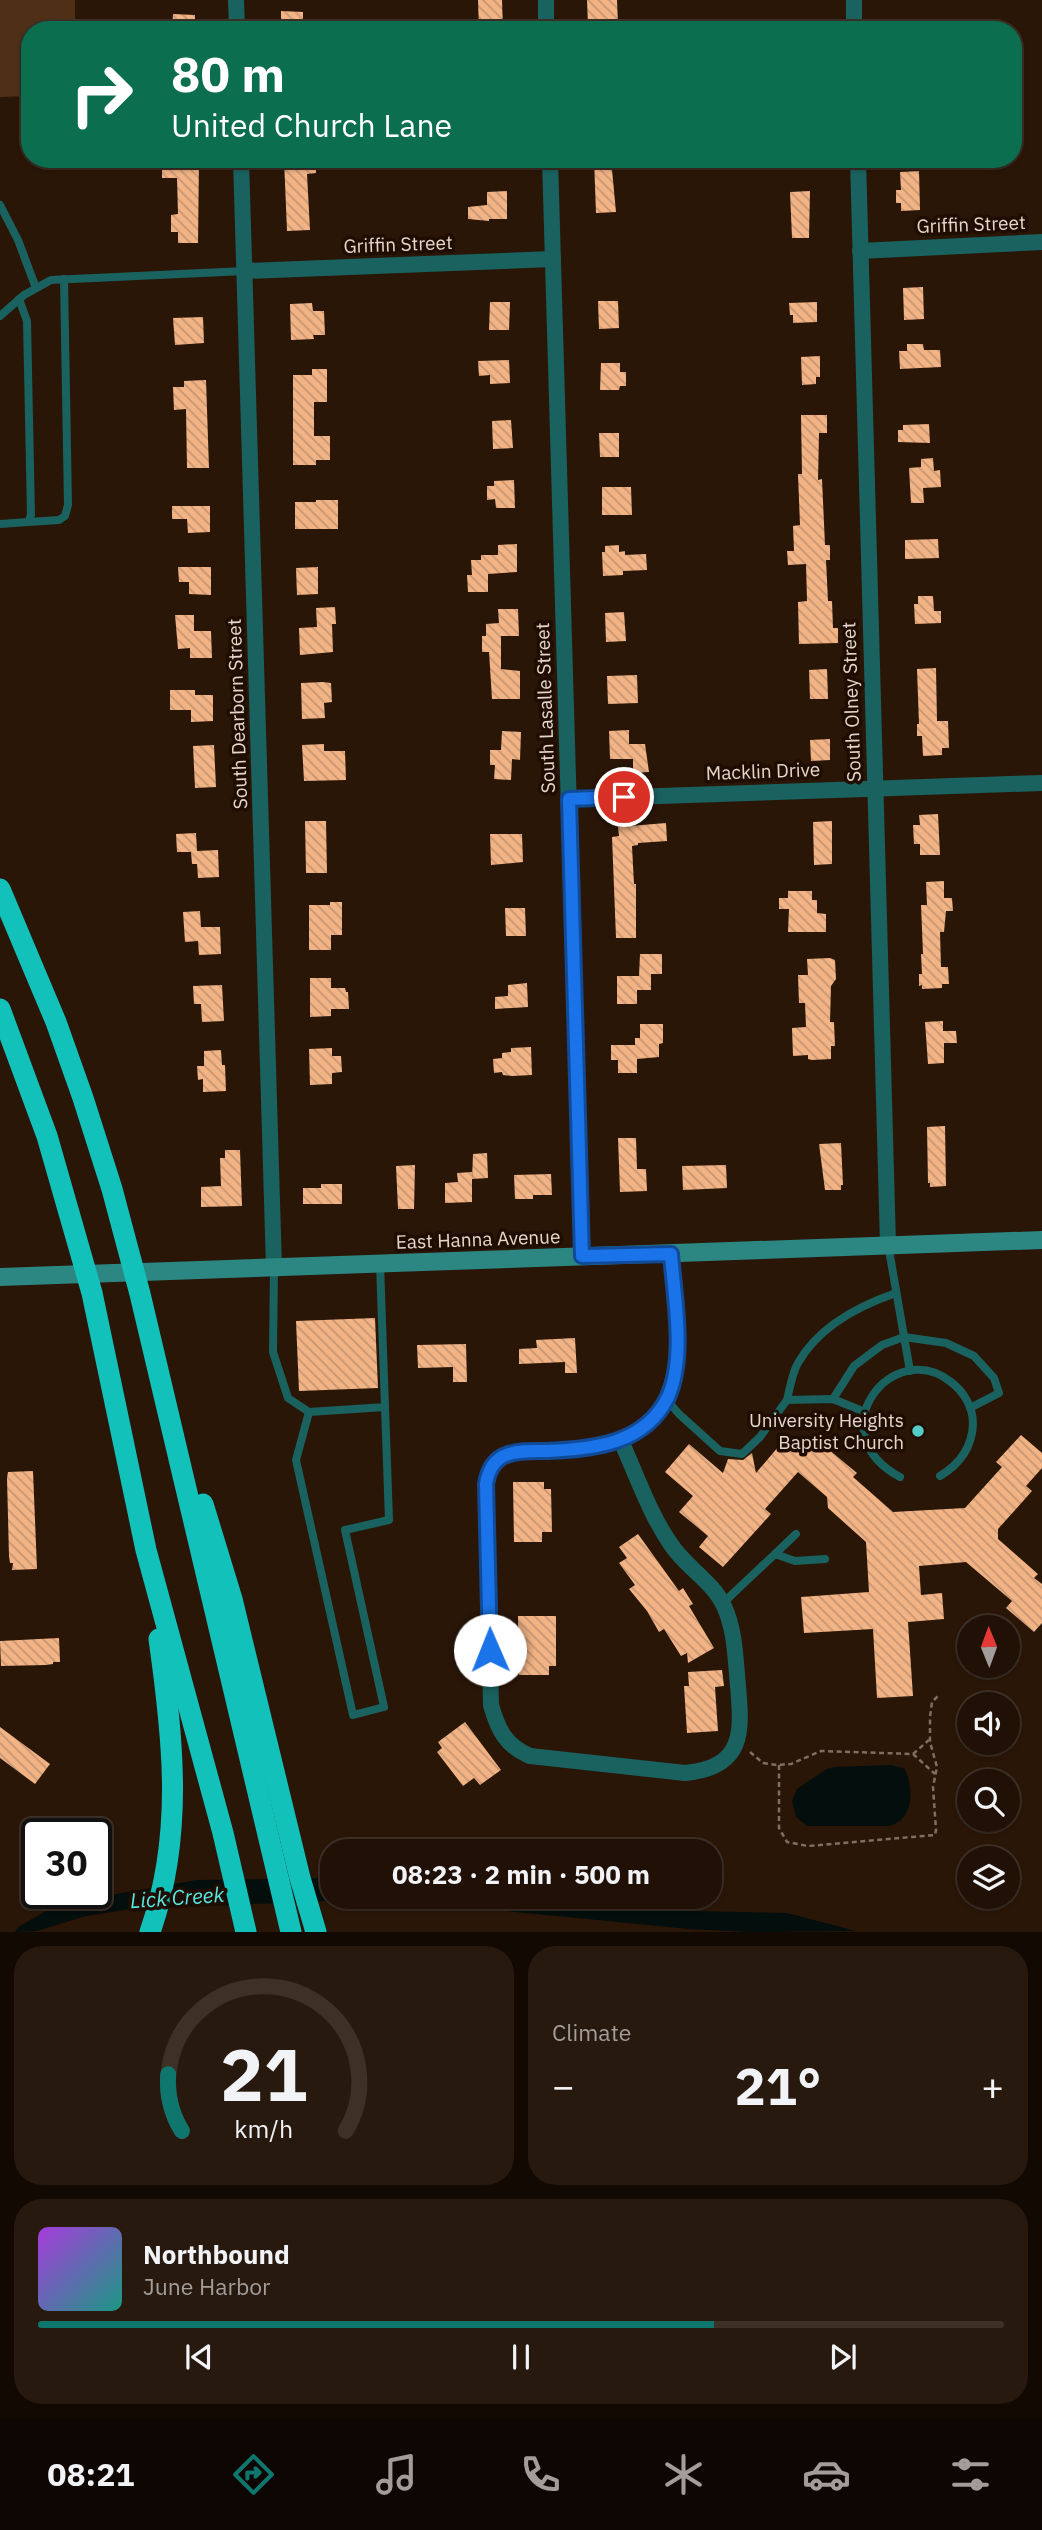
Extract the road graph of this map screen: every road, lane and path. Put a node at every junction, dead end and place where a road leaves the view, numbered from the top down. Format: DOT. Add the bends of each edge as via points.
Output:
graph roads {
  1 [pos="236,0"];
  2 [pos="545,0"];
  3 [pos="854,0"];
  4 [pos="237,21"];
  5 [pos="546,21"];
  6 [pos="854,21"];
  7 [pos="241,168"];
  8 [pos="550,168"];
  9 [pos="858,168"];
  10 [pos="0,205"];
  11 [pos="1042,242"];
  12 [pos="860,251"];
  13 [pos="553,259"];
  14 [pos="245,271"];
  15 [pos="64,279"];
  16 [pos="36,288"];
  17 [pos="19,299"];
  18 [pos="0,316"];
  19 [pos="28,522"];
  20 [pos="0,524"];
  21 [pos="1042,783"];
  22 [pos="875,788"];
  23 [pos="569,799"];
  24 [pos="0,889"];
  25 [pos="0,1009"];
  26 [pos="1042,1240"];
  27 [pos="888,1244"];
  28 [pos="671,1254"];
  29 [pos="582,1256"];
  30 [pos="380,1264"];
  31 [pos="274,1268"];
  32 [pos="0,1277"];
  33 [pos="897,1293"];
  34 [pos="904,1337"];
  35 [pos="909,1371"];
  36 [pos="666,1399"];
  37 [pos="833,1399"];
  38 [pos="787,1400"];
  39 [pos="385,1407"];
  40 [pos="970,1408"];
  41 [pos="309,1412"];
  42 [pos="865,1412"];
  43 [pos="621,1441"];
  44 [pos="940,1476"];
  45 [pos="900,1477"];
  46 [pos="796,1534"];
  47 [pos="146,1550"];
  48 [pos="775,1554"];
  49 [pos="825,1559"];
  50 [pos="723,1603"];
  51 [pos="939,1695"];
  52 [pos="930,1738"];
  53 [pos="737,1741"];
  54 [pos="913,1754"];
  55 [pos="779,1765"];
  56 [pos="935,1774"];
  57 [pos="278,1832"];
  58 [pos="150,1931"];
  59 [pos="246,1931"];
  60 [pos="290,1931"];
  61 [pos="316,1931"];
  1 -- 4 [label="street"];
  2 -- 5 [label="street"];
  3 -- 6 [label="street"];
  7 -- 14 [label="street, South Dearborn Street"];
  8 -- 13 [label="street, South Lasalle Street"];
  9 -- 12 [label="street, South Olney Street"];
  10 -- 16 [label="lane"];
  11 -- 12 [label="street, Griffin Street"];
  12 -- 22 [label="street, South Olney Street"];
  13 -- 14 [label="street, Griffin Street"];
  13 -- 23 [label="street, South Lasalle Street"];
  14 -- 15 [label="lane"];
  14 -- 31 [label="street, South Dearborn Street"];
  15 -- 16 [label="lane"];
  15 -- 19 [label="lane" via="68,505 59,520"];
  16 -- 17 [label="lane"];
  17 -- 18 [label="lane"];
  17 -- 19 [label="lane" via="28,343"];
  19 -- 20 [label="lane"];
  21 -- 22 [label="street, Macklin Drive"];
  22 -- 23 [label="street, Macklin Drive"];
  22 -- 27 [label="street, South Olney Street"];
  23 -- 29 [label="street, South Lasalle Street"];
  24 -- 57 [label="highway" via="56,1022 112,1189 232,1599"];
  25 -- 47 [label="highway" via="47,1136 89,1279"];
  26 -- 27 [label="main road, East Hanna Avenue"];
  27 -- 28 [label="main road, East Hanna Avenue"];
  27 -- 33 [label="lane"];
  28 -- 29 [label="main road, East Hanna Avenue"];
  28 -- 36 [label="street" via="678,1347"];
  29 -- 30 [label="main road, East Hanna Avenue"];
  30 -- 31 [label="main road, East Hanna Avenue"];
  30 -- 39 [label="lane"];
  31 -- 32 [label="main road, East Hanna Avenue"];
  31 -- 41 [label="lane" via="273,1352 288,1398"];
  33 -- 34 [label="lane"];
  33 -- 38 [label="lane" via="851,1312 821,1333 797,1364"];
  34 -- 35 [label="lane"];
  34 -- 37 [label="lane" via="882,1345 854,1366"];
  34 -- 40 [label="lane" via="946,1343 974,1356 994,1378 999,1393"];
  35 -- 40 [label="lane" via="945,1377 959,1388"];
  35 -- 42 [label="lane" via="878,1388"];
  36 -- 38 [label="lane" via="720,1451 742,1454"];
  36 -- 43 [label="street" via="654,1417"];
  37 -- 38 [label="lane"];
  37 -- 42 [label="lane"];
  39 -- 41 [label="lane"];
  39 -- 41 [label="lane" via="390,1520 345,1531 384,1707 353,1715 296,1460"];
  40 -- 44 [label="lane" via="971,1439 964,1455"];
  42 -- 45 [label="lane" via="865,1438 872,1455"];
  43 -- 50 [label="street" via="661,1530"];
  43 -- 53 [label="street" via="506,1455 488,1472 491,1706 496,1724 516,1750 530,1756 685,1773 722,1763"];
  46 -- 48 [label="lane"];
  47 -- 58 [label="highway" via="174,1787 172,1835"];
  47 -- 59 [label="highway"];
  48 -- 49 [label="lane" via="795,1561"];
  48 -- 50 [label="lane"];
  50 -- 53 [label="street" via="733,1635 740,1715"];
  51 -- 52 [label="path" via="930,1707"];
  52 -- 54 [label="path"];
  52 -- 56 [label="path"];
  53 -- 55 [label="path" via="763,1763"];
  54 -- 55 [label="path" via="821,1751"];
  54 -- 56 [label="path"];
  55 -- 56 [label="path" via="779,1828 787,1842 808,1846 935,1835"];
  57 -- 60 [label="highway"];
  57 -- 61 [label="highway"];
}
